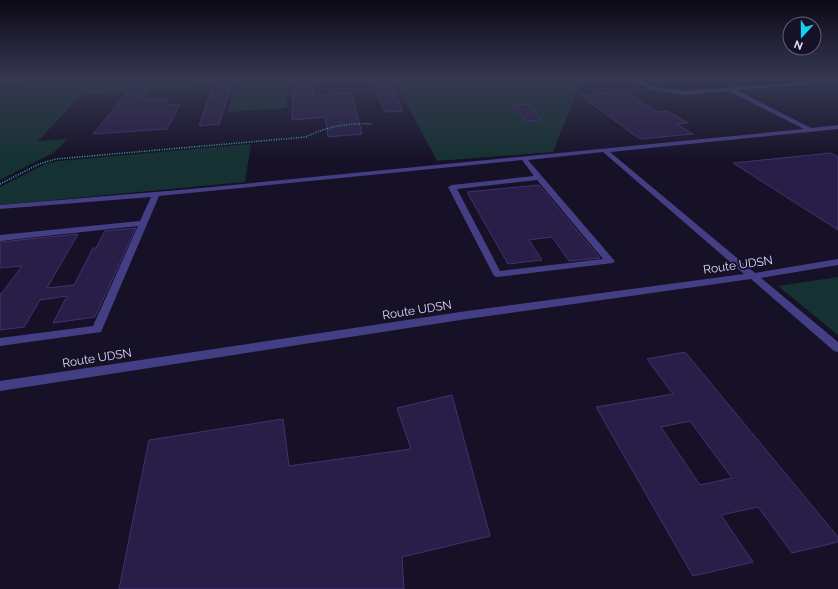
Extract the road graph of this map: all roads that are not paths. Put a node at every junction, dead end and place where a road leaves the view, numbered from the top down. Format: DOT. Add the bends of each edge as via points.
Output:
graph roads {
  1 [pos="762,105"];
  2 [pos="838,127"];
  3 [pos="811,130"];
  4 [pos="604,150"];
  5 [pos="524,159"];
  6 [pos="539,178"];
  7 [pos="156,194"];
  8 [pos="0,207"];
  9 [pos="143,223"];
  10 [pos="0,238"];
  11 [pos="838,262"];
  12 [pos="752,276"];
  13 [pos="0,342"];
  14 [pos="838,348"];
  15 [pos="0,386"];
  1 -- 3 [label="street"];
  2 -- 3 [label="street"];
  3 -- 4 [label="street"];
  4 -- 5 [label="street"];
  4 -- 12 [label="street"];
  5 -- 6 [label="street"];
  5 -- 7 [label="street"];
  6 -- 6 [label="street" via="452,187 497,274 610,261"];
  7 -- 8 [label="street"];
  7 -- 9 [label="street"];
  9 -- 10 [label="street"];
  9 -- 13 [label="street" via="97,329"];
  11 -- 12 [label="street, Route UDSN"];
  12 -- 14 [label="street"];
  12 -- 15 [label="street, Route UDSN" via="467,315"];
}
